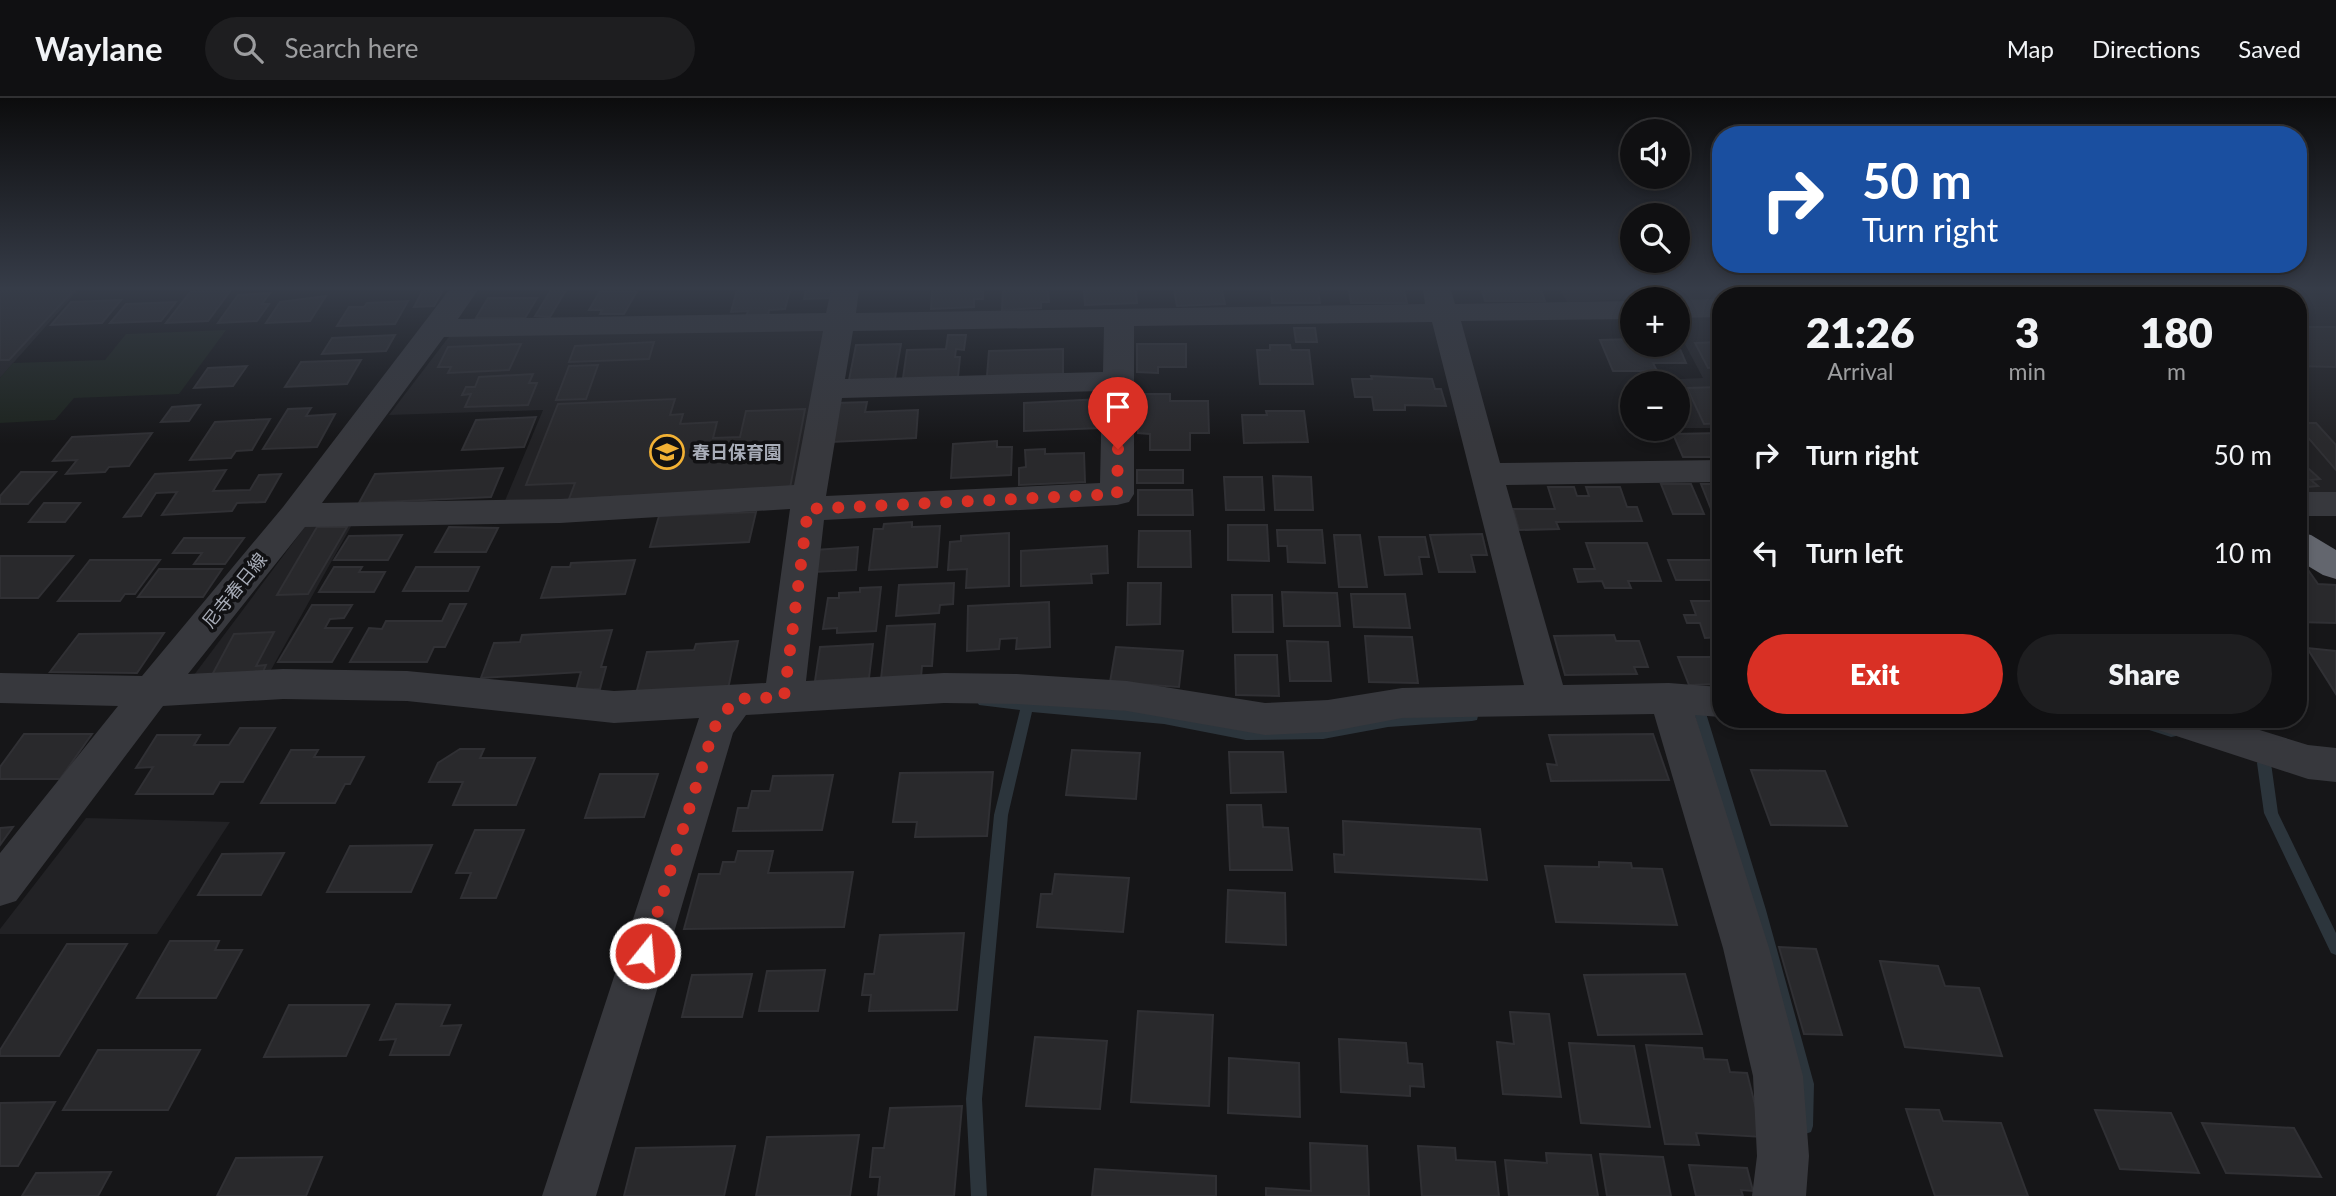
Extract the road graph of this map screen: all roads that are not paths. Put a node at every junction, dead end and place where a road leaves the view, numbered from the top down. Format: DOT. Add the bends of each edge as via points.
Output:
graph roads {
  1 [pos="424,341"];
  2 [pos="837,341"];
  3 [pos="1119,341"];
  4 [pos="1454,341"];
  5 [pos="1118,381"];
  6 [pos="828,389"];
  7 [pos="1712,471"];
  8 [pos="1486,474"];
  9 [pos="809,503"];
  10 [pos="2307,504"];
  11 [pos="2336,505"];
  12 [pos="295,515"];
  13 [pos="2307,549"];
  14 [pos="2336,566"];
  15 [pos="0,688"];
  16 [pos="152,691"];
  17 [pos="784,697"];
  18 [pos="1547,699"];
  19 [pos="1712,704"];
  20 [pos="1674,713"];
  21 [pos="724,714"];
  22 [pos="2200,728"];
  23 [pos="2336,765"];
  24 [pos="0,887"];
  25 [pos="569,1196"];
  26 [pos="1779,1196"];
  1 -- 12 [label="street, 尼寺春日線"];
  2 -- 6 [label="street"];
  3 -- 5 [label="street"];
  4 -- 8 [label="street"];
  5 -- 6 [label="street"];
  5 -- 9 [label="street" via="1117,494"];
  6 -- 9 [label="street"];
  7 -- 8 [label="street"];
  8 -- 18 [label="street"];
  9 -- 12 [label="street"];
  9 -- 17 [label="street"];
  10 -- 11 [label="street"];
  12 -- 16 [label="street, 尼寺春日線"];
  13 -- 14 [label="highway"];
  15 -- 16 [label="street"];
  16 -- 21 [label="street" via="283,684 407,686"];
  16 -- 24 [label="street, 尼寺春日線"];
  17 -- 18 [label="street" via="944,688 1017,689 1127,696 1265,719 1328,716 1402,703"];
  17 -- 21 [label="street"];
  18 -- 20 [label="street"];
  19 -- 20 [label="street"];
  20 -- 26 [label="street" via="1746,948 1778,1076 1783,1156"];
  21 -- 25 [label="street"];
  22 -- 23 [label="street" via="2308,762"];
}
